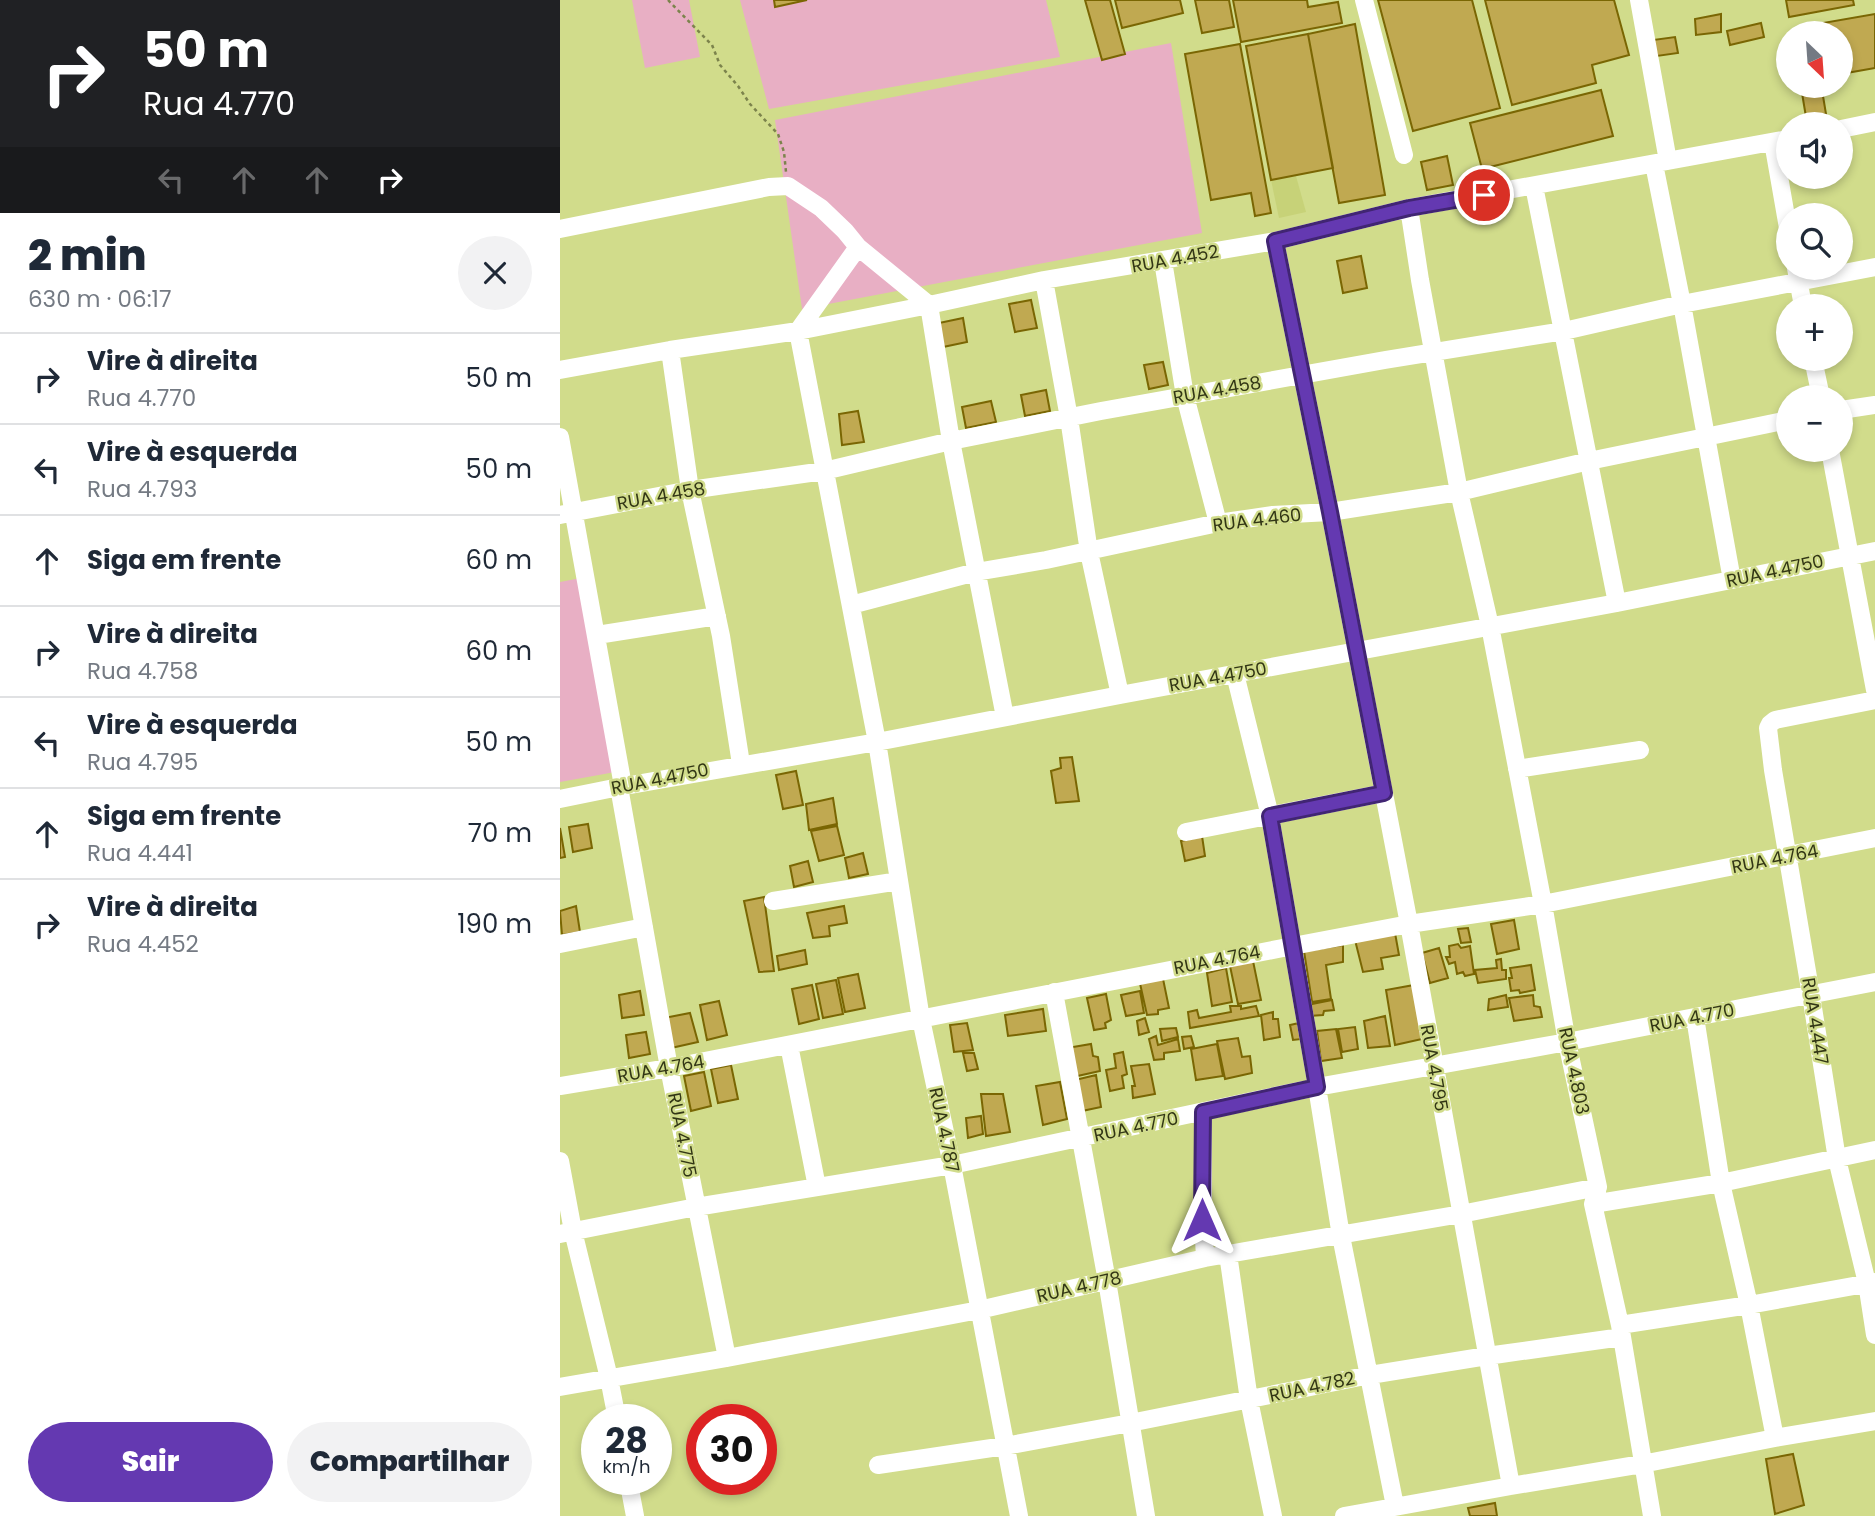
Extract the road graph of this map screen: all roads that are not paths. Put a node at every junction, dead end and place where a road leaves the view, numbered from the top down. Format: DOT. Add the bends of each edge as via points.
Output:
graph roads {
  1 [pos="1363,0"];
  2 [pos="1639,0"];
  3 [pos="1875,122"];
  4 [pos="1853,127"];
  5 [pos="1776,142"];
  6 [pos="1404,155"];
  7 [pos="1661,163"];
  8 [pos="1534,186"];
  9 [pos="1409,208"];
  10 [pos="560,229"];
  11 [pos="1275,241"];
  12 [pos="858,247"];
  13 [pos="1163,261"];
  14 [pos="1875,267"];
  15 [pos="1853,269"];
  16 [pos="1776,279"];
  17 [pos="1044,280"];
  18 [pos="1682,304"];
  19 [pos="929,305"];
  20 [pos="797,331"];
  21 [pos="1564,331"];
  22 [pos="670,350"];
  23 [pos="1434,352"];
  24 [pos="560,370"];
  25 [pos="1302,376"];
  26 [pos="1185,396"];
  27 [pos="1875,405"];
  28 [pos="1853,408"];
  29 [pos="1069,418"];
  30 [pos="1776,422"];
  31 [pos="1706,436"];
  32 [pos="560,437"];
  33 [pos="951,441"];
  34 [pos="1590,461"];
  35 [pos="1832,462"];
  36 [pos="824,471"];
  37 [pos="690,491"];
  38 [pos="1459,492"];
  39 [pos="1330,512"];
  40 [pos="567,513"];
  41 [pos="1218,523"];
  42 [pos="1875,551"];
  43 [pos="1089,552"];
  44 [pos="1849,556"];
  45 [pos="976,572"];
  46 [pos="1732,580"];
  47 [pos="1618,603"];
  48 [pos="851,605"];
  49 [pos="717,615"];
  50 [pos="1490,626"];
  51 [pos="597,635"];
  52 [pos="1356,652"];
  53 [pos="1235,674"];
  54 [pos="1875,690"];
  55 [pos="1120,695"];
  56 [pos="1875,700"];
  57 [pos="1005,717"];
  58 [pos="877,742"];
  59 [pos="1640,750"];
  60 [pos="741,764"];
  61 [pos="1517,769"];
  62 [pos="621,786"];
  63 [pos="1384,793"];
  64 [pos="560,799"];
  65 [pos="1270,816"];
  66 [pos="1186,832"];
  67 [pos="1875,838"];
  68 [pos="1786,857"];
  69 [pos="899,881"];
  70 [pos="773,901"];
  71 [pos="1543,904"];
  72 [pos="1409,924"];
  73 [pos="644,927"];
  74 [pos="560,944"];
  75 [pos="1293,946"];
  76 [pos="1875,982"];
  77 [pos="1054,992"];
  78 [pos="1811,995"];
  79 [pos="1695,1017"];
  80 [pos="921,1019"];
  81 [pos="1567,1042"];
  82 [pos="789,1045"];
  83 [pos="1434,1066"];
  84 [pos="669,1068"];
  85 [pos="560,1086"];
  86 [pos="1317,1087"];
  87 [pos="1203,1112"];
  88 [pos="1082,1139"];
  89 [pos="1875,1150"];
  90 [pos="1837,1159"];
  91 [pos="560,1161"];
  92 [pos="951,1165"];
  93 [pos="1721,1183"];
  94 [pos="817,1188"];
  95 [pos="1595,1195"];
  96 [pos="696,1207"];
  97 [pos="1461,1214"];
  98 [pos="567,1233"];
  99 [pos="1341,1236"];
  100 [pos="1227,1254"];
  101 [pos="1205,1258"];
  102 [pos="1107,1281"];
  103 [pos="1871,1282"];
  104 [pos="1749,1305"];
  105 [pos="979,1310"];
  106 [pos="1621,1331"];
  107 [pos="1875,1335"];
  108 [pos="1487,1356"];
  109 [pos="727,1358"];
  110 [pos="1370,1375"];
  111 [pos="610,1378"];
  112 [pos="560,1387"];
  113 [pos="1249,1400"];
  114 [pos="614,1404"];
  115 [pos="1875,1421"];
  116 [pos="1130,1423"];
  117 [pos="1775,1437"];
  118 [pos="1005,1446"];
  119 [pos="1642,1464"];
  120 [pos="878,1465"];
  121 [pos="1511,1486"];
  122 [pos="629,1495"];
  123 [pos="1395,1506"];
  124 [pos="631,1516"];
  125 [pos="1019,1516"];
  126 [pos="1146,1516"];
  127 [pos="1273,1516"];
  128 [pos="1344,1516"];
  129 [pos="1652,1516"];
  1 -- 6 [label="street"];
  2 -- 7 [label="street"];
  3 -- 4 [label="street"];
  5 -- 7 [label="street, RUA 4.452"];
  7 -- 8 [label="street, RUA 4.452"];
  7 -- 18 [label="street"];
  8 -- 9 [label="street, RUA 4.452"];
  8 -- 21 [label="street"];
  9 -- 11 [label="street, RUA 4.452"];
  9 -- 23 [label="street, RUA 4.803"];
  10 -- 12 [label="street" via="778,186 821,208"];
  11 -- 13 [label="street, RUA 4.452"];
  11 -- 25 [label="street, RUA 4.795"];
  12 -- 19 [label="street"];
  12 -- 20 [label="street"];
  13 -- 17 [label="street, RUA 4.452"];
  13 -- 26 [label="street"];
  14 -- 15 [label="street, RUA 4.458"];
  16 -- 18 [label="street, RUA 4.458"];
  17 -- 19 [label="street, RUA 4.452"];
  17 -- 29 [label="street"];
  18 -- 21 [label="street, RUA 4.458"];
  18 -- 31 [label="street"];
  19 -- 20 [label="street, RUA 4.452"];
  19 -- 33 [label="street"];
  20 -- 22 [label="street, RUA 4.452"];
  20 -- 36 [label="street, RUA 4.787"];
  21 -- 23 [label="street, RUA 4.458"];
  21 -- 34 [label="street"];
  22 -- 24 [label="street, RUA 4.452"];
  22 -- 37 [label="street"];
  23 -- 25 [label="street, RUA 4.458"];
  23 -- 38 [label="street, RUA 4.803"];
  25 -- 26 [label="street, RUA 4.458"];
  25 -- 39 [label="street, RUA 4.795"];
  26 -- 29 [label="street, RUA 4.458"];
  26 -- 41 [label="street"];
  27 -- 28 [label="street"];
  29 -- 33 [label="street, RUA 4.458"];
  29 -- 43 [label="street"];
  30 -- 31 [label="street, RUA 4.460"];
  31 -- 34 [label="street, RUA 4.460"];
  31 -- 46 [label="street"];
  32 -- 40 [label="street, RUA 4.775"];
  33 -- 36 [label="street, RUA 4.458"];
  33 -- 45 [label="street"];
  34 -- 38 [label="street, RUA 4.460"];
  34 -- 47 [label="street"];
  35 -- 44 [label="street"];
  36 -- 37 [label="street, RUA 4.458"];
  36 -- 48 [label="street, RUA 4.787"];
  37 -- 40 [label="street, RUA 4.458"];
  37 -- 49 [label="street"];
  38 -- 39 [label="street, RUA 4.460"];
  38 -- 50 [label="street, RUA 4.803"];
  39 -- 41 [label="street, RUA 4.460"];
  39 -- 52 [label="street, RUA 4.795"];
  40 -- 51 [label="street, RUA 4.775"];
  41 -- 43 [label="street, RUA 4.460"];
  42 -- 44 [label="street, RUA 4.4750"];
  43 -- 45 [label="street, RUA 4.460"];
  43 -- 55 [label="street"];
  44 -- 46 [label="street, RUA 4.4750"];
  44 -- 54 [label="street"];
  45 -- 48 [label="street, RUA 4.460"];
  45 -- 57 [label="street"];
  46 -- 47 [label="street, RUA 4.4750"];
  47 -- 50 [label="street, RUA 4.4750"];
  48 -- 58 [label="street, RUA 4.787"];
  49 -- 51 [label="street"];
  49 -- 60 [label="street"];
  50 -- 52 [label="street, RUA 4.4750"];
  50 -- 61 [label="street, RUA 4.803"];
  51 -- 62 [label="street, RUA 4.775"];
  52 -- 53 [label="street, RUA 4.4750"];
  52 -- 63 [label="street, RUA 4.795"];
  53 -- 55 [label="street, RUA 4.4750"];
  53 -- 65 [label="street"];
  55 -- 57 [label="street, RUA 4.4750"];
  56 -- 68 [label="street, RUA 4.447" via="1772,721 1768,728"];
  57 -- 58 [label="street, RUA 4.4750"];
  58 -- 60 [label="street, RUA 4.4750"];
  58 -- 69 [label="street, RUA 4.787"];
  59 -- 61 [label="street"];
  60 -- 62 [label="street, RUA 4.4750"];
  61 -- 71 [label="street, RUA 4.803"];
  62 -- 64 [label="street, RUA 4.4750"];
  62 -- 73 [label="street, RUA 4.775"];
  63 -- 65 [label="street"];
  63 -- 72 [label="street, RUA 4.795"];
  65 -- 66 [label="street"];
  65 -- 75 [label="street"];
  67 -- 68 [label="street, RUA 4.764"];
  68 -- 71 [label="street, RUA 4.764"];
  68 -- 78 [label="street, RUA 4.447"];
  69 -- 70 [label="street"];
  69 -- 80 [label="street, RUA 4.787"];
  71 -- 72 [label="street, RUA 4.764"];
  71 -- 81 [label="street, RUA 4.803"];
  72 -- 75 [label="street, RUA 4.764"];
  72 -- 83 [label="street, RUA 4.795"];
  73 -- 74 [label="street"];
  73 -- 84 [label="street, RUA 4.775"];
  75 -- 77 [label="street, RUA 4.764"];
  75 -- 86 [label="street"];
  76 -- 78 [label="street, RUA 4.770"];
  77 -- 80 [label="street, RUA 4.764"];
  77 -- 88 [label="street"];
  78 -- 79 [label="street, RUA 4.770"];
  78 -- 90 [label="street, RUA 4.447"];
  79 -- 81 [label="street, RUA 4.770"];
  79 -- 93 [label="street"];
  80 -- 82 [label="street, RUA 4.764"];
  80 -- 92 [label="street, RUA 4.787"];
  81 -- 83 [label="street, RUA 4.770"];
  81 -- 95 [label="street, RUA 4.803"];
  82 -- 84 [label="street, RUA 4.764"];
  82 -- 94 [label="street"];
  83 -- 86 [label="street, RUA 4.770"];
  83 -- 97 [label="street, RUA 4.795"];
  84 -- 85 [label="street, RUA 4.764"];
  84 -- 96 [label="street, RUA 4.775"];
  86 -- 87 [label="street, RUA 4.770"];
  86 -- 99 [label="street"];
  87 -- 88 [label="street, RUA 4.770"];
  87 -- 101 [label="street"];
  88 -- 92 [label="street, RUA 4.770"];
  88 -- 102 [label="street"];
  89 -- 90 [label="street, RUA 4.778"];
  90 -- 93 [label="street, RUA 4.778"];
  90 -- 103 [label="street, RUA 4.447"];
  91 -- 98 [label="street"];
  92 -- 94 [label="street, RUA 4.770"];
  92 -- 105 [label="street, RUA 4.787"];
  93 -- 95 [label="street, RUA 4.778"];
  93 -- 104 [label="street"];
  94 -- 96 [label="street, RUA 4.770"];
  95 -- 97 [label="street, RUA 4.778"];
  95 -- 106 [label="street, RUA 4.803"];
  96 -- 98 [label="street, RUA 4.770"];
  96 -- 109 [label="street, RUA 4.775"];
  97 -- 99 [label="street, RUA 4.778"];
  97 -- 108 [label="street, RUA 4.795"];
  98 -- 111 [label="street"];
  99 -- 100 [label="street, RUA 4.778"];
  99 -- 110 [label="street"];
  100 -- 101 [label="street, RUA 4.778"];
  100 -- 113 [label="street"];
  101 -- 102 [label="street, RUA 4.778"];
  102 -- 105 [label="street, RUA 4.778"];
  102 -- 116 [label="street"];
  103 -- 104 [label="street, RUA 4.782"];
  103 -- 107 [label="street, RUA 4.447"];
  104 -- 106 [label="street, RUA 4.782"];
  104 -- 117 [label="street"];
  105 -- 109 [label="street, RUA 4.778"];
  105 -- 118 [label="street, RUA 4.787"];
  106 -- 108 [label="street, RUA 4.782"];
  106 -- 119 [label="street, RUA 4.803"];
  108 -- 110 [label="street, RUA 4.782"];
  108 -- 121 [label="street, RUA 4.795"];
  109 -- 111 [label="street, RUA 4.778"];
  110 -- 113 [label="street, RUA 4.782"];
  110 -- 123 [label="street"];
  111 -- 112 [label="street, RUA 4.778"];
  111 -- 114 [label="street"];
  113 -- 116 [label="street, RUA 4.782"];
  113 -- 127 [label="street"];
  115 -- 117 [label="street"];
  116 -- 118 [label="street, RUA 4.782"];
  116 -- 126 [label="street"];
  117 -- 119 [label="street"];
  118 -- 120 [label="street, RUA 4.782"];
  118 -- 125 [label="street, RUA 4.787"];
  119 -- 121 [label="street"];
  119 -- 129 [label="street, RUA 4.803"];
  121 -- 123 [label="street"];
  122 -- 124 [label="street"];
  123 -- 128 [label="street"];
}
